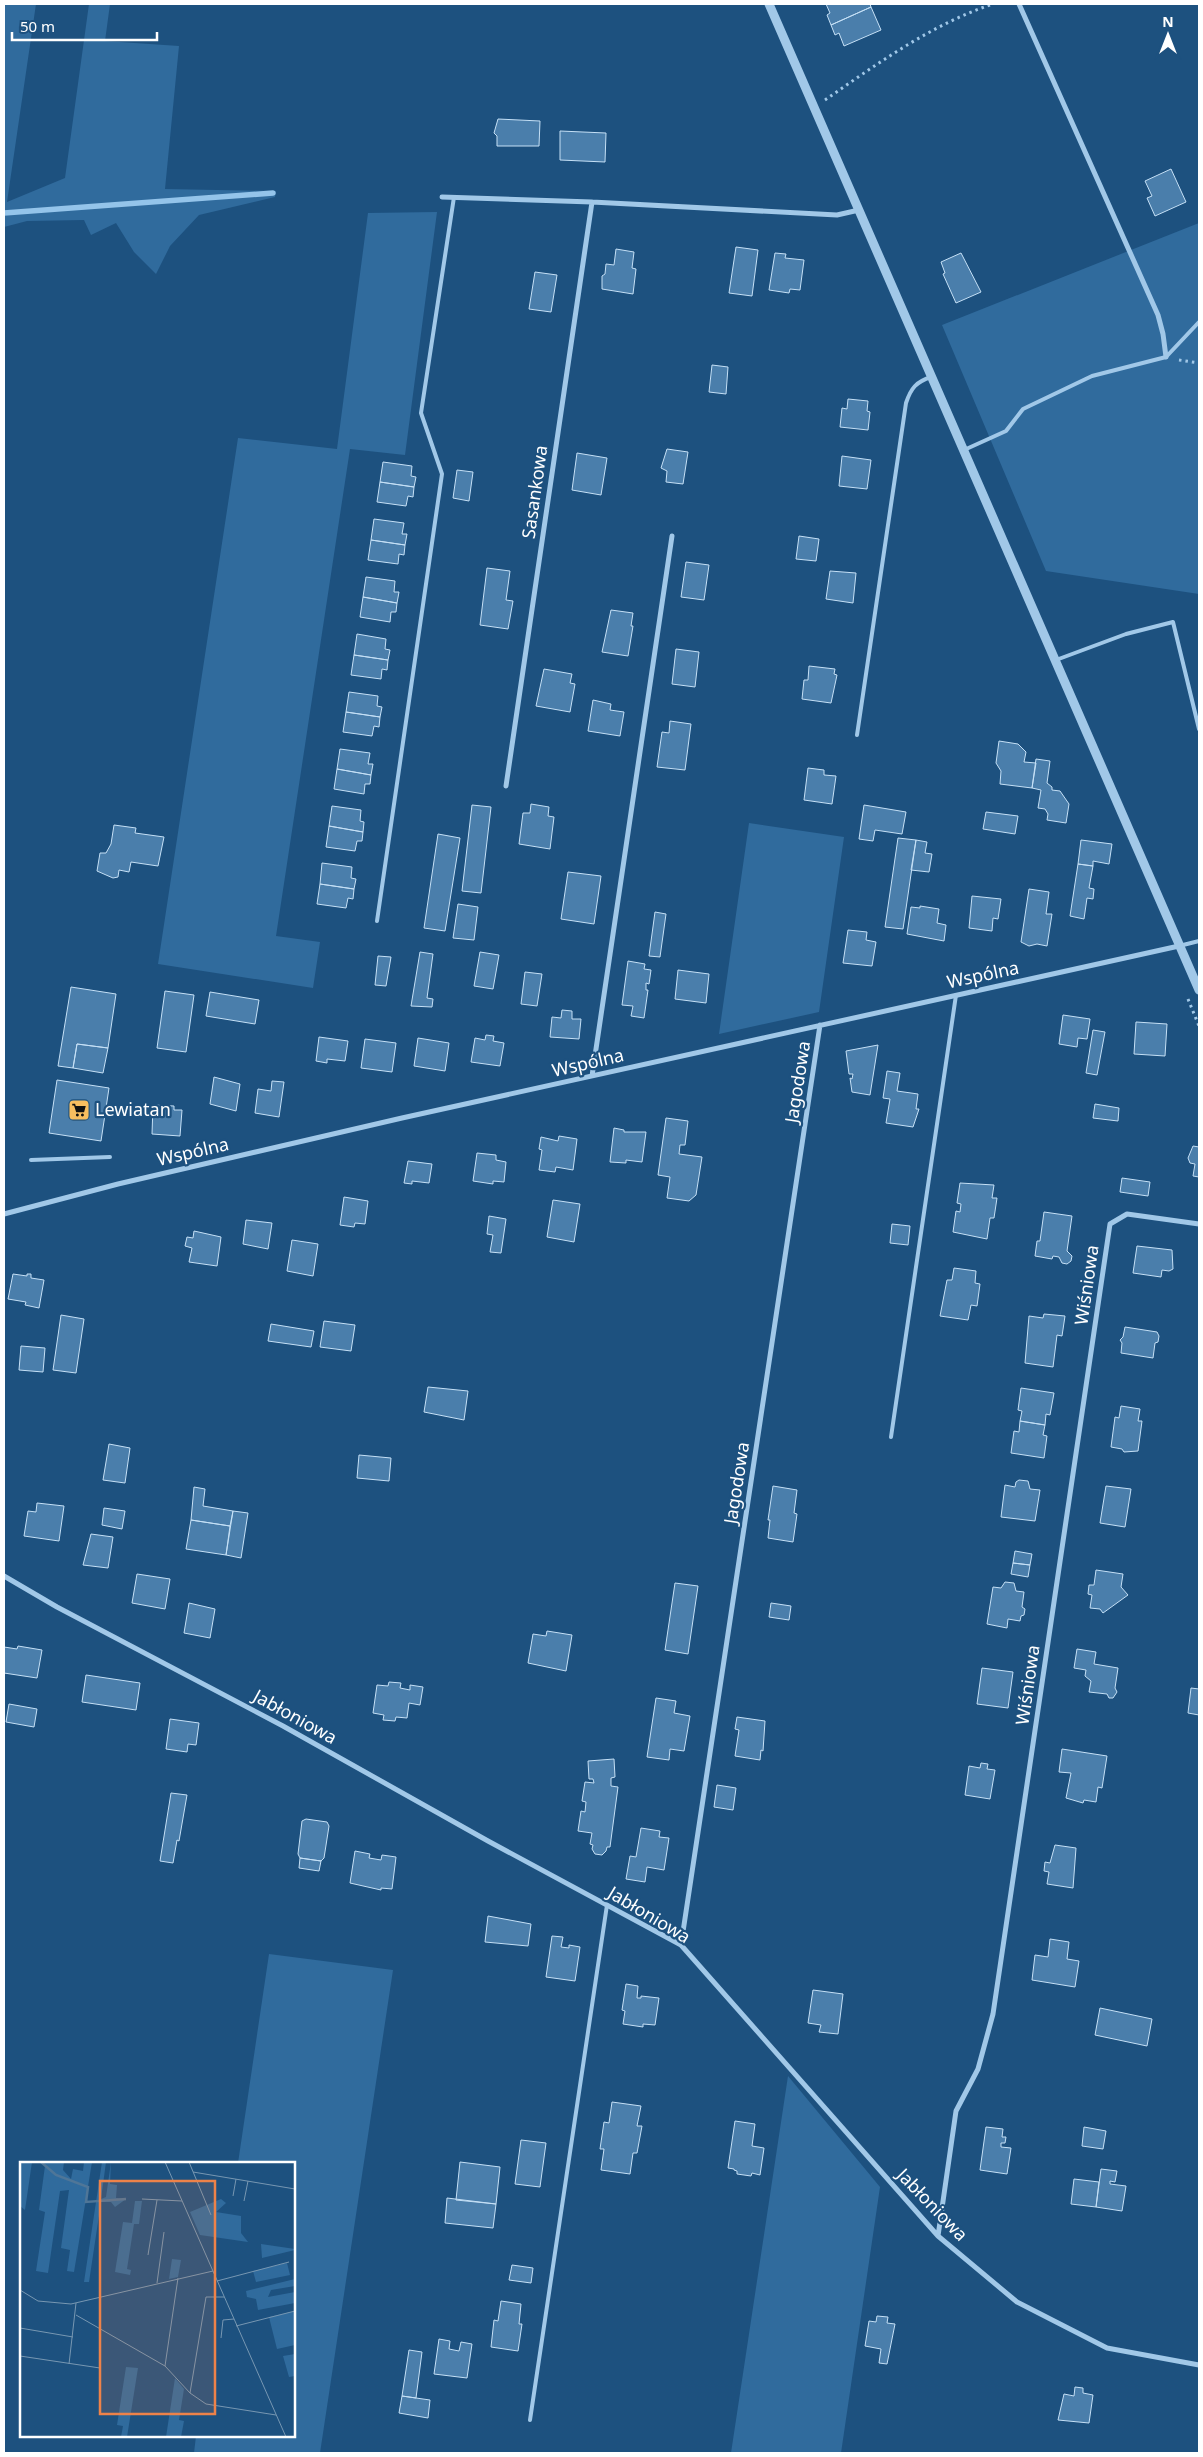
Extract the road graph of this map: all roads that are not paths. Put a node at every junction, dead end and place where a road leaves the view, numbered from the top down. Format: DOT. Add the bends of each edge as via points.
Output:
graph roads {
  1 [pos="769,4"];
  2 [pos="1018,4"];
  3 [pos="442,197"];
  4 [pos="454,197"];
  5 [pos="592,202"];
  6 [pos="859,210"];
  7 [pos="1199,322"];
  8 [pos="1166,357"];
  9 [pos="931,377"];
  10 [pos="964,450"];
  11 [pos="672,536"];
  12 [pos="1055,660"];
  13 [pos="1199,729"];
  14 [pos="857,735"];
  15 [pos="506,786"];
  16 [pos="377,921"];
  17 [pos="1199,941"];
  18 [pos="1180,946"];
  19 [pos="1199,990"];
  20 [pos="956,995"];
  21 [pos="820,1025"];
  22 [pos="592,1076"];
  23 [pos="110,1157"];
  24 [pos="32,1160"];
  25 [pos="4,1214"];
  26 [pos="1199,1224"];
  27 [pos="891,1437"];
  28 [pos="4,1576"];
  29 [pos="607,1905"];
  30 [pos="681,1945"];
  31 [pos="938,2236"];
  32 [pos="1199,2365"];
  33 [pos="530,2420"];
  1 -- 6 [label="street"];
  2 -- 8 [label="street" via="1158,315"];
  3 -- 4 [label="street"];
  4 -- 5 [label="street"];
  4 -- 16 [label="lane" via="420,413 442,474"];
  5 -- 6 [label="street" via="837,215"];
  5 -- 15 [label="street, Sasankowa"];
  6 -- 9 [label="street"];
  7 -- 8 [label="lane"];
  8 -- 10 [label="lane" via="1092,376 1023,409 1006,431"];
  9 -- 10 [label="street"];
  9 -- 14 [label="lane" via="910,390 906,403"];
  10 -- 12 [label="street"];
  11 -- 22 [label="street"];
  12 -- 13 [label="lane" via="1126,634 1173,622"];
  12 -- 18 [label="street"];
  17 -- 18 [label="lane"];
  18 -- 19 [label="street"];
  18 -- 20 [label="street, Wspólna"];
  20 -- 21 [label="street, Wspólna"];
  20 -- 27 [label="lane"];
  21 -- 22 [label="street, Wspólna"];
  21 -- 30 [label="street, Jagodowa"];
  22 -- 25 [label="street, Wspólna" via="118,1184"];
  23 -- 24 [label="lane"];
  26 -- 31 [label="street, Wiśniowa" via="1127,1214 1110,1224 993,2014 978,2068 956,2111"];
  28 -- 29 [label="street, Jabłoniowa"];
  29 -- 30 [label="street, Jabłoniowa"];
  29 -- 33 [label="lane"];
  30 -- 31 [label="street, Jabłoniowa"];
  31 -- 32 [label="street, Jabłoniowa" via="1017,2302 1107,2348"];
}
